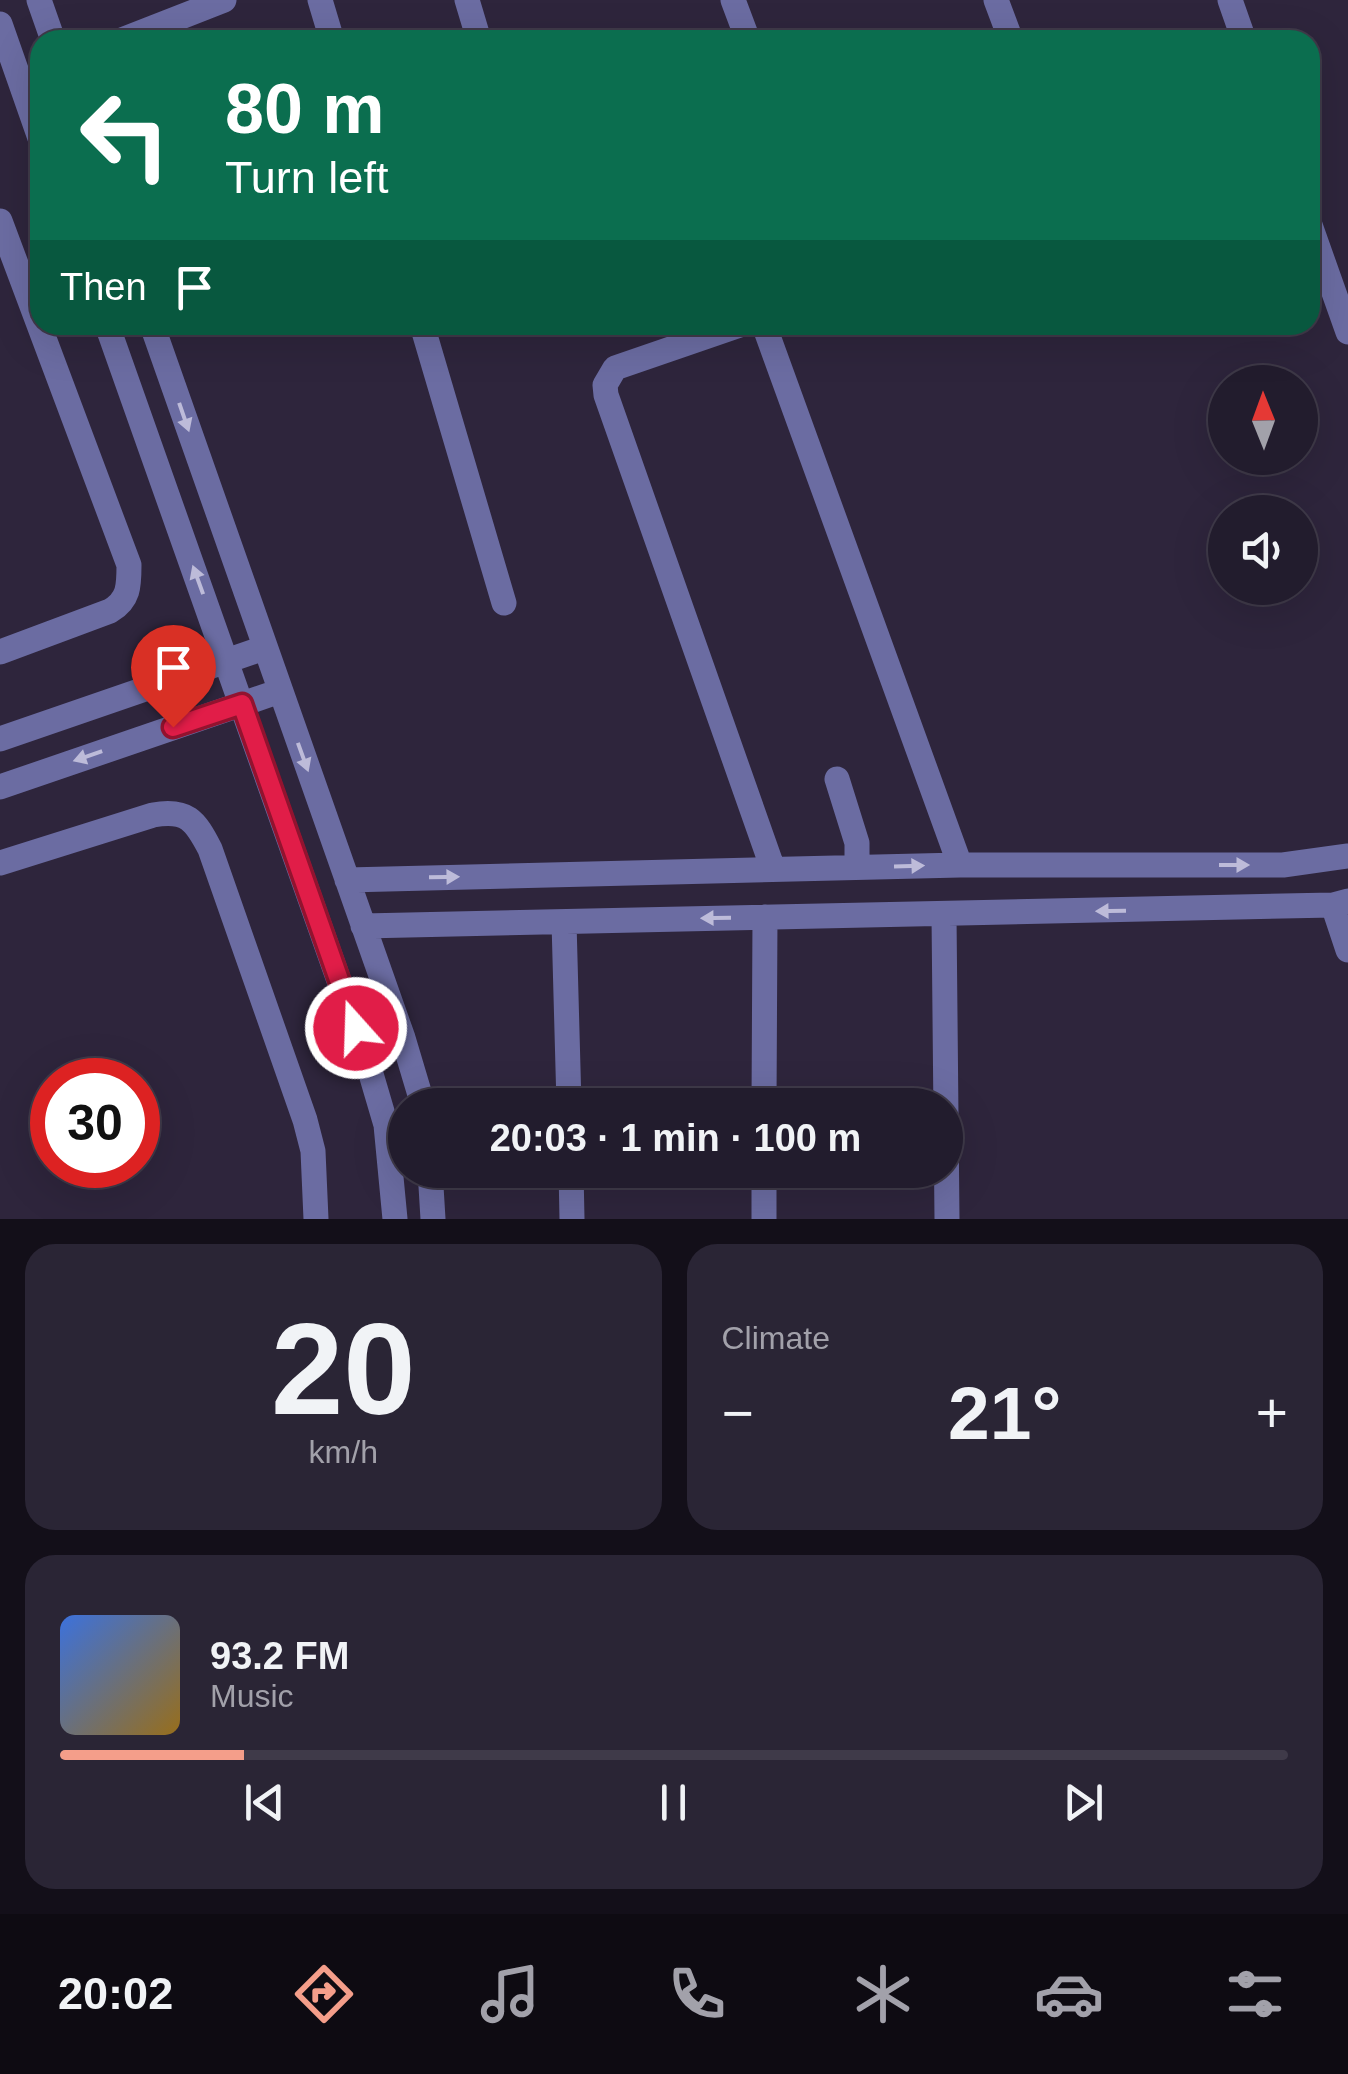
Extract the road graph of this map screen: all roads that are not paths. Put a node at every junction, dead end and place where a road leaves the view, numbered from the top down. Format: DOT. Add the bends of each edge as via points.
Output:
graph roads {
  1 [pos="39,0"];
  2 [pos="224,0"];
  3 [pos="320,0"];
  4 [pos="467,0"];
  5 [pos="733,0"];
  6 [pos="996,0"];
  7 [pos="1230,0"];
  8 [pos="189,6"];
  9 [pos="0,24"];
  10 [pos="50,30"];
  11 [pos="142,30"];
  12 [pos="329,30"];
  13 [pos="477,30"];
  14 [pos="744,30"];
  15 [pos="1006,30"];
  16 [pos="1240,30"];
  17 [pos="30,110"];
  18 [pos="0,221"];
  19 [pos="1320,275"];
  20 [pos="30,302"];
  21 [pos="1348,332"];
  22 [pos="42,335"];
  23 [pos="110,335"];
  24 [pos="155,335"];
  25 [pos="425,335"];
  26 [pos="711,335"];
  27 [pos="768,335"];
  28 [pos="504,603"];
  29 [pos="264,648"];
  30 [pos="0,652"];
  31 [pos="228,662"];
  32 [pos="280,691"];
  33 [pos="242,704"];
  34 [pos="0,739"];
  35 [pos="837,779"];
  36 [pos="0,786"];
  37 [pos="1348,856"];
  38 [pos="0,863"];
  39 [pos="960,864"];
  40 [pos="857,867"];
  41 [pos="773,869"];
  42 [pos="347,880"];
  43 [pos="1340,903"];
  44 [pos="944,915"];
  45 [pos="765,917"];
  46 [pos="564,922"];
  47 [pos="364,926"];
  48 [pos="1348,950"];
  49 [pos="417,1088"];
  50 [pos="569,1088"];
  51 [pos="764,1088"];
  52 [pos="431,1188"];
  53 [pos="571,1188"];
  54 [pos="764,1188"];
  55 [pos="316,1219"];
  56 [pos="395,1219"];
  57 [pos="433,1219"];
  58 [pos="572,1219"];
  59 [pos="764,1219"];
  60 [pos="947,1219"];
  1 -- 10 [label="street"];
  2 -- 8 [label="street"];
  3 -- 12 [label="street"];
  4 -- 13 [label="street"];
  5 -- 14 [label="street"];
  6 -- 15 [label="street"];
  7 -- 16 [label="street"];
  8 -- 11 [label="street"];
  9 -- 17 [label="street"];
  18 -- 20 [label="street"];
  19 -- 21 [label="street"];
  22 -- 30 [label="street" via="128,565 129,589 110,611"];
  31 -- 23 [label="street, one-way"];
  24 -- 29 [label="street, one-way"];
  25 -- 28 [label="street"];
  26 -- 41 [label="street" via="614,368 606,394"];
  27 -- 39 [label="street"];
  29 -- 31 [label="street"];
  29 -- 32 [label="street"];
  31 -- 33 [label="street"];
  31 -- 34 [label="street"];
  32 -- 33 [label="street"];
  32 -- 42 [label="street, one-way"];
  33 -- 36 [label="street, one-way"];
  33 -- 56 [label="street" via="366,1057 386,1125"];
  35 -- 40 [label="street" via="857,844"];
  39 -- 37 [label="street, one-way" via="1283,864"];
  38 -- 55 [label="street" via="153,814 174,811 189,818 210,849 306,1120"];
  40 -- 39 [label="street, one-way"];
  40 -- 41 [label="street"];
  42 -- 41 [label="street, one-way"];
  42 -- 47 [label="street"];
  43 -- 44 [label="street, one-way"];
  43 -- 48 [label="street"];
  44 -- 45 [label="street"];
  44 -- 60 [label="street"];
  45 -- 46 [label="street, one-way"];
  45 -- 51 [label="street"];
  46 -- 47 [label="street"];
  46 -- 50 [label="street"];
  47 -- 49 [label="street"];
  52 -- 57 [label="street"];
  53 -- 58 [label="street"];
  54 -- 59 [label="street"];
}
